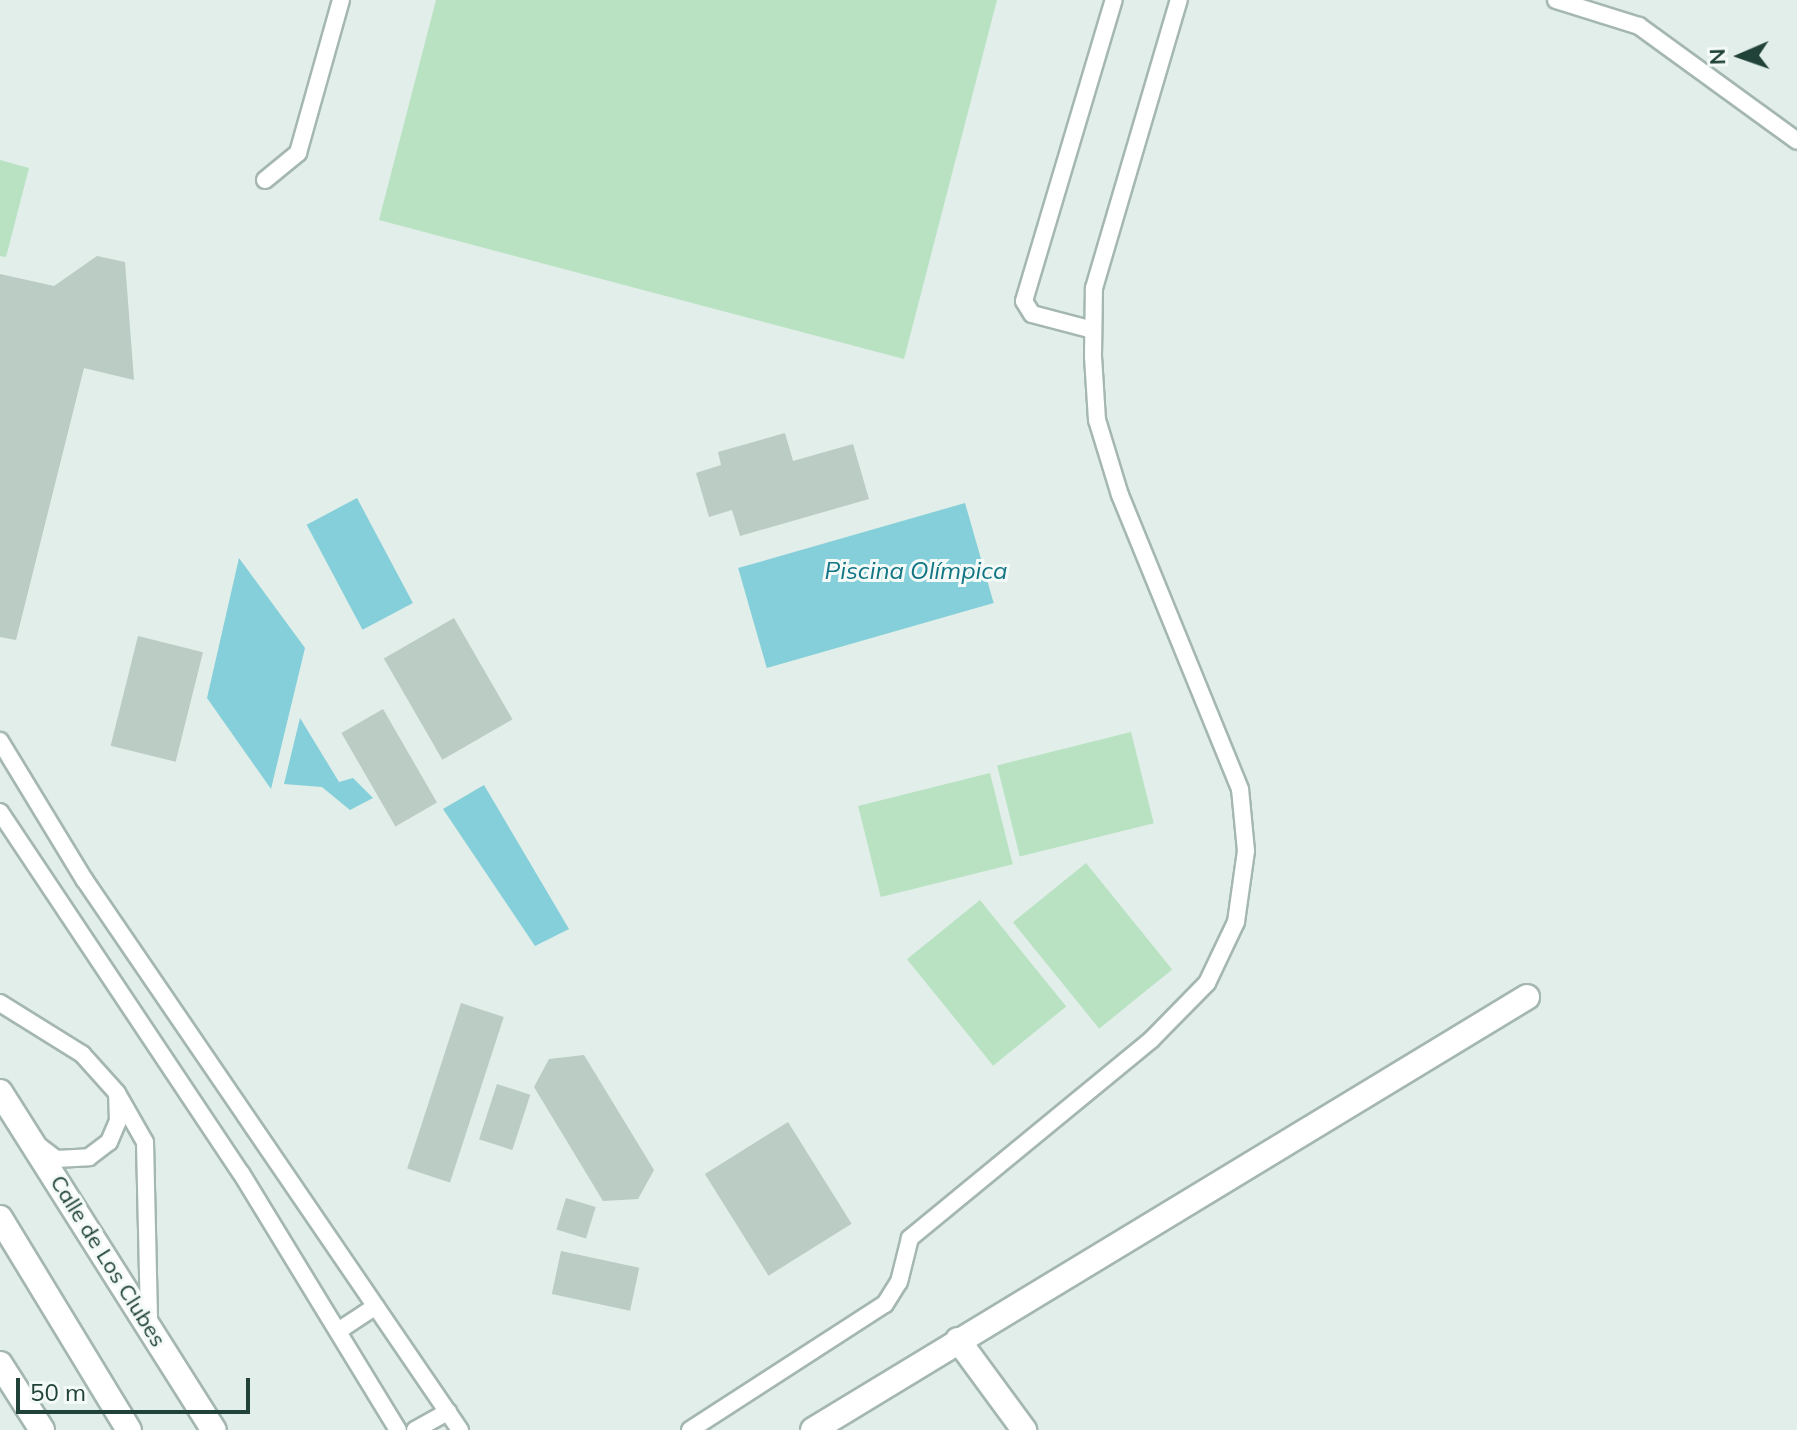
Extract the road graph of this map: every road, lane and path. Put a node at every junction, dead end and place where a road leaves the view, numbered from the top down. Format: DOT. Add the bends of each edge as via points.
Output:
graph roads {
  1 [pos="341,0"];
  2 [pos="1114,0"];
  3 [pos="1179,0"];
  4 [pos="1556,0"];
  5 [pos="1797,141"];
  6 [pos="265,180"];
  7 [pos="1093,330"];
  8 [pos="0,741"];
  9 [pos="0,812"];
  10 [pos="1527,997"];
  11 [pos="0,1003"];
  12 [pos="0,1092"];
  13 [pos="117,1093"];
  14 [pos="29,1136"];
  15 [pos="0,1218"];
  16 [pos="376,1306"];
  17 [pos="149,1326"];
  18 [pos="338,1331"];
  19 [pos="958,1340"];
  20 [pos="0,1364"];
  21 [pos="448,1412"];
  22 [pos="42,1430"];
  23 [pos="129,1430"];
  24 [pos="214,1430"];
  25 [pos="398,1430"];
  26 [pos="415,1430"];
  27 [pos="460,1430"];
  28 [pos="690,1430"];
  29 [pos="813,1430"];
  30 [pos="1024,1430"];
  1 -- 6 [label="lane" via="298,153"];
  2 -- 7 [label="lane" via="1024,301 1032,314"];
  3 -- 7 [label="lane" via="1094,288"];
  4 -- 5 [label="lane" via="1639,26"];
  7 -- 28 [label="lane" via="1097,420 1120,495 1240,789 1246,851 1236,922 1207,983 1151,1040 910,1238 899,1282 885,1304"];
  8 -- 16 [label="lane" via="84,879"];
  9 -- 18 [label="lane" via="241,1173"];
  10 -- 19 [label="street"];
  11 -- 13 [label="lane" via="82,1054"];
  12 -- 14 [label="street, Calle de Los Clubes"];
  13 -- 14 [label="lane" via="118,1121 109,1142 89,1157 56,1159"];
  13 -- 17 [label="lane" via="145,1142"];
  14 -- 17 [label="street, Calle de Los Clubes"];
  15 -- 23 [label="street"];
  16 -- 18 [label="lane"];
  16 -- 21 [label="lane"];
  17 -- 24 [label="street, Calle de Los Clubes"];
  18 -- 25 [label="lane"];
  19 -- 29 [label="street"];
  19 -- 30 [label="street"];
  20 -- 22 [label="street"];
  21 -- 26 [label="lane"];
  21 -- 27 [label="lane"];
}
